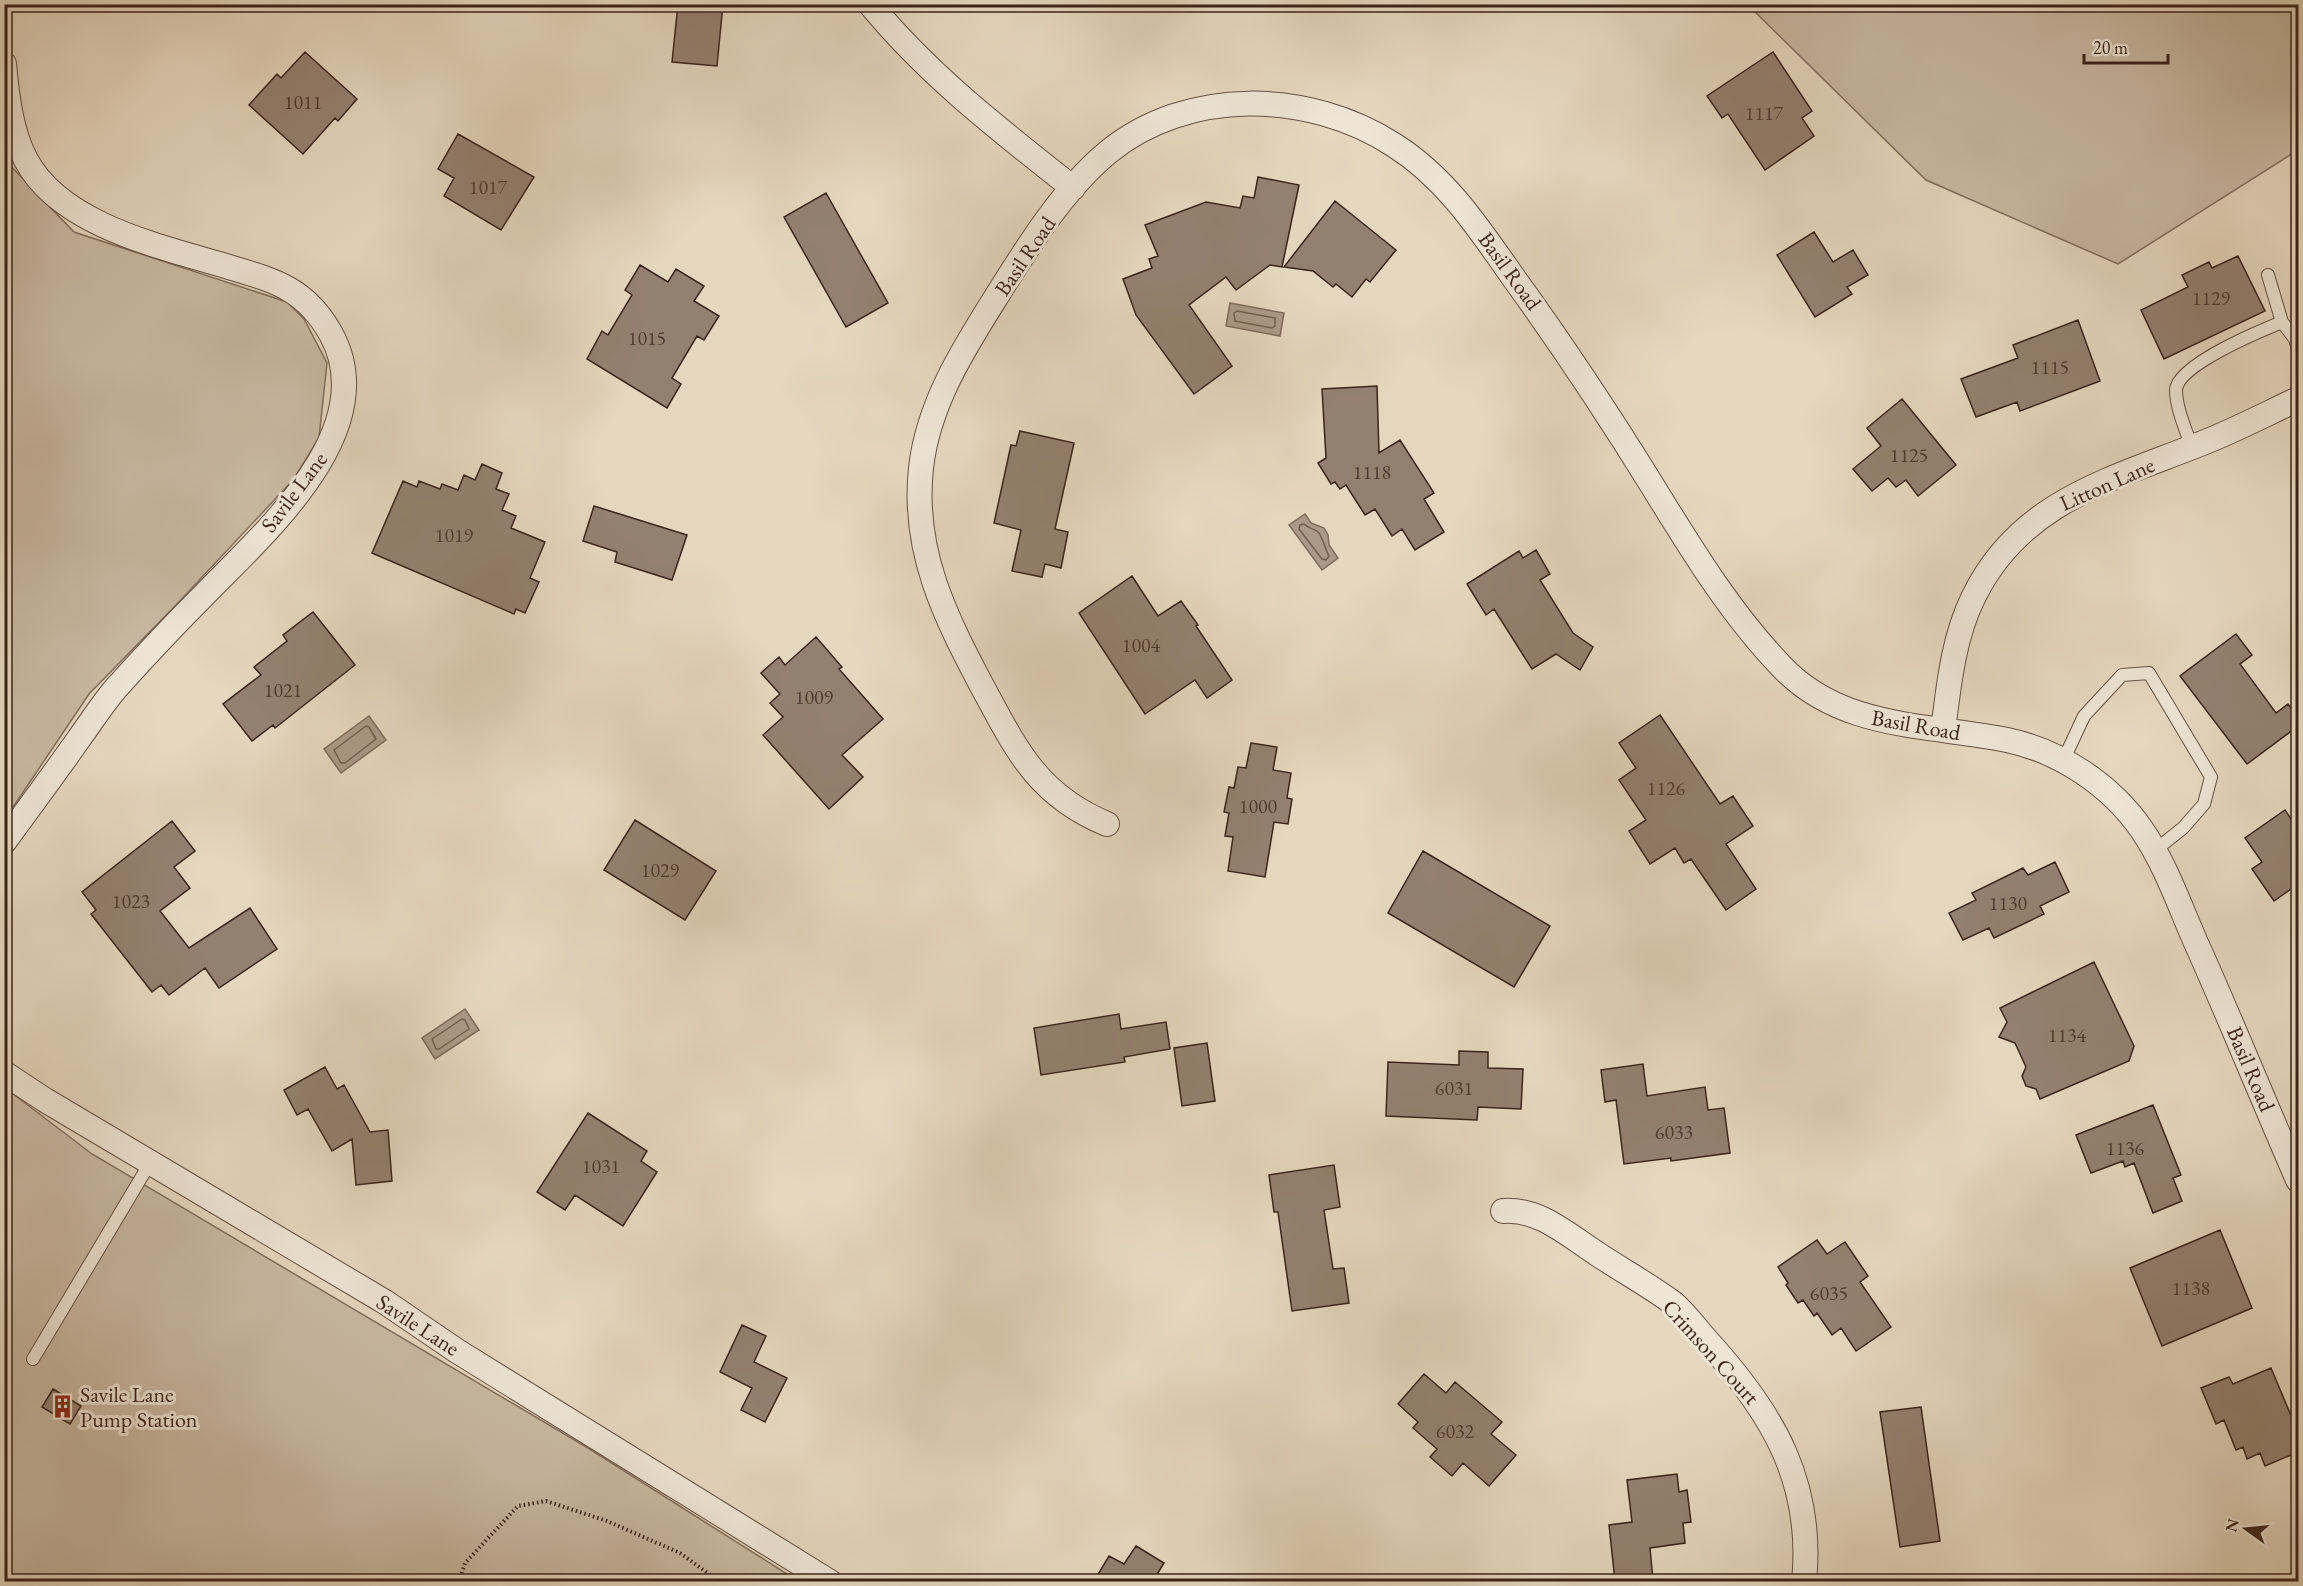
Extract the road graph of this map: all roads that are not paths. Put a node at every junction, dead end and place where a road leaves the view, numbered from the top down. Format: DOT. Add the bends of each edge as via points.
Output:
graph roads {
  1 [pos="870,4"];
  2 [pos="4,64"];
  3 [pos="1072,188"];
  4 [pos="2268,275"];
  5 [pos="2282,322"];
  6 [pos="2298,348"];
  7 [pos="2298,399"];
  8 [pos="2192,448"];
  9 [pos="1943,730"];
  10 [pos="2063,761"];
  11 [pos="1107,824"];
  12 [pos="4,842"];
  13 [pos="2154,851"];
  14 [pos="4,1073"];
  15 [pos="150,1163"];
  16 [pos="2298,1180"];
  17 [pos="1503,1211"];
  18 [pos="33,1359"];
  19 [pos="830,1581"];
  20 [pos="1804,1581"];
  1 -- 3 [label="street" via="914,55 961,98"];
  2 -- 12 [label="street, Savile Lane" via="14,125 26,159 44,184 65,203 113,229 278,282 303,297 321,316 335,341 343,369 343,400 332,437 315,471 248,551 115,689"];
  3 -- 9 [label="street, Basil Road" via="1110,151 1144,129 1181,113 1221,104 1262,103 1308,109 1352,123 1392,143 1430,171 1459,201 1555,335 1687,542 1743,621 1784,670 1821,697 1856,714 1882,722"];
  3 -- 11 [label="street, Basil Road" via="1021,258 942,390 921,468 920,505 927,560 937,594 1005,728 1033,772 1058,796"];
  4 -- 5 [label="lane"];
  5 -- 6 [label="lane"];
  5 -- 8 [label="lane" via="2207,357 2179,378 2176,389"];
  7 -- 8 [label="street, Litton Lane"];
  8 -- 9 [label="street, Litton Lane" via="2070,498 2013,539 1990,568 1962,626"];
  9 -- 10 [label="street, Basil Road" via="2013,741"];
  10 -- 13 [label="street, Basil Road" via="2114,797 2140,827"];
  10 -- 13 [label="lane" via="2084,716 2122,675 2149,673 2211,777 2204,804 2183,828"];
  13 -- 16 [label="street, Basil Road"];
  14 -- 15 [label="street, Savile Lane"];
  15 -- 18 [label="lane"];
  15 -- 19 [label="street, Savile Lane" via="385,1302 457,1351"];
  17 -- 20 [label="street, Crimson Court" via="1517,1210 1545,1219 1674,1304 1755,1397 1789,1459 1800,1498"];
}
